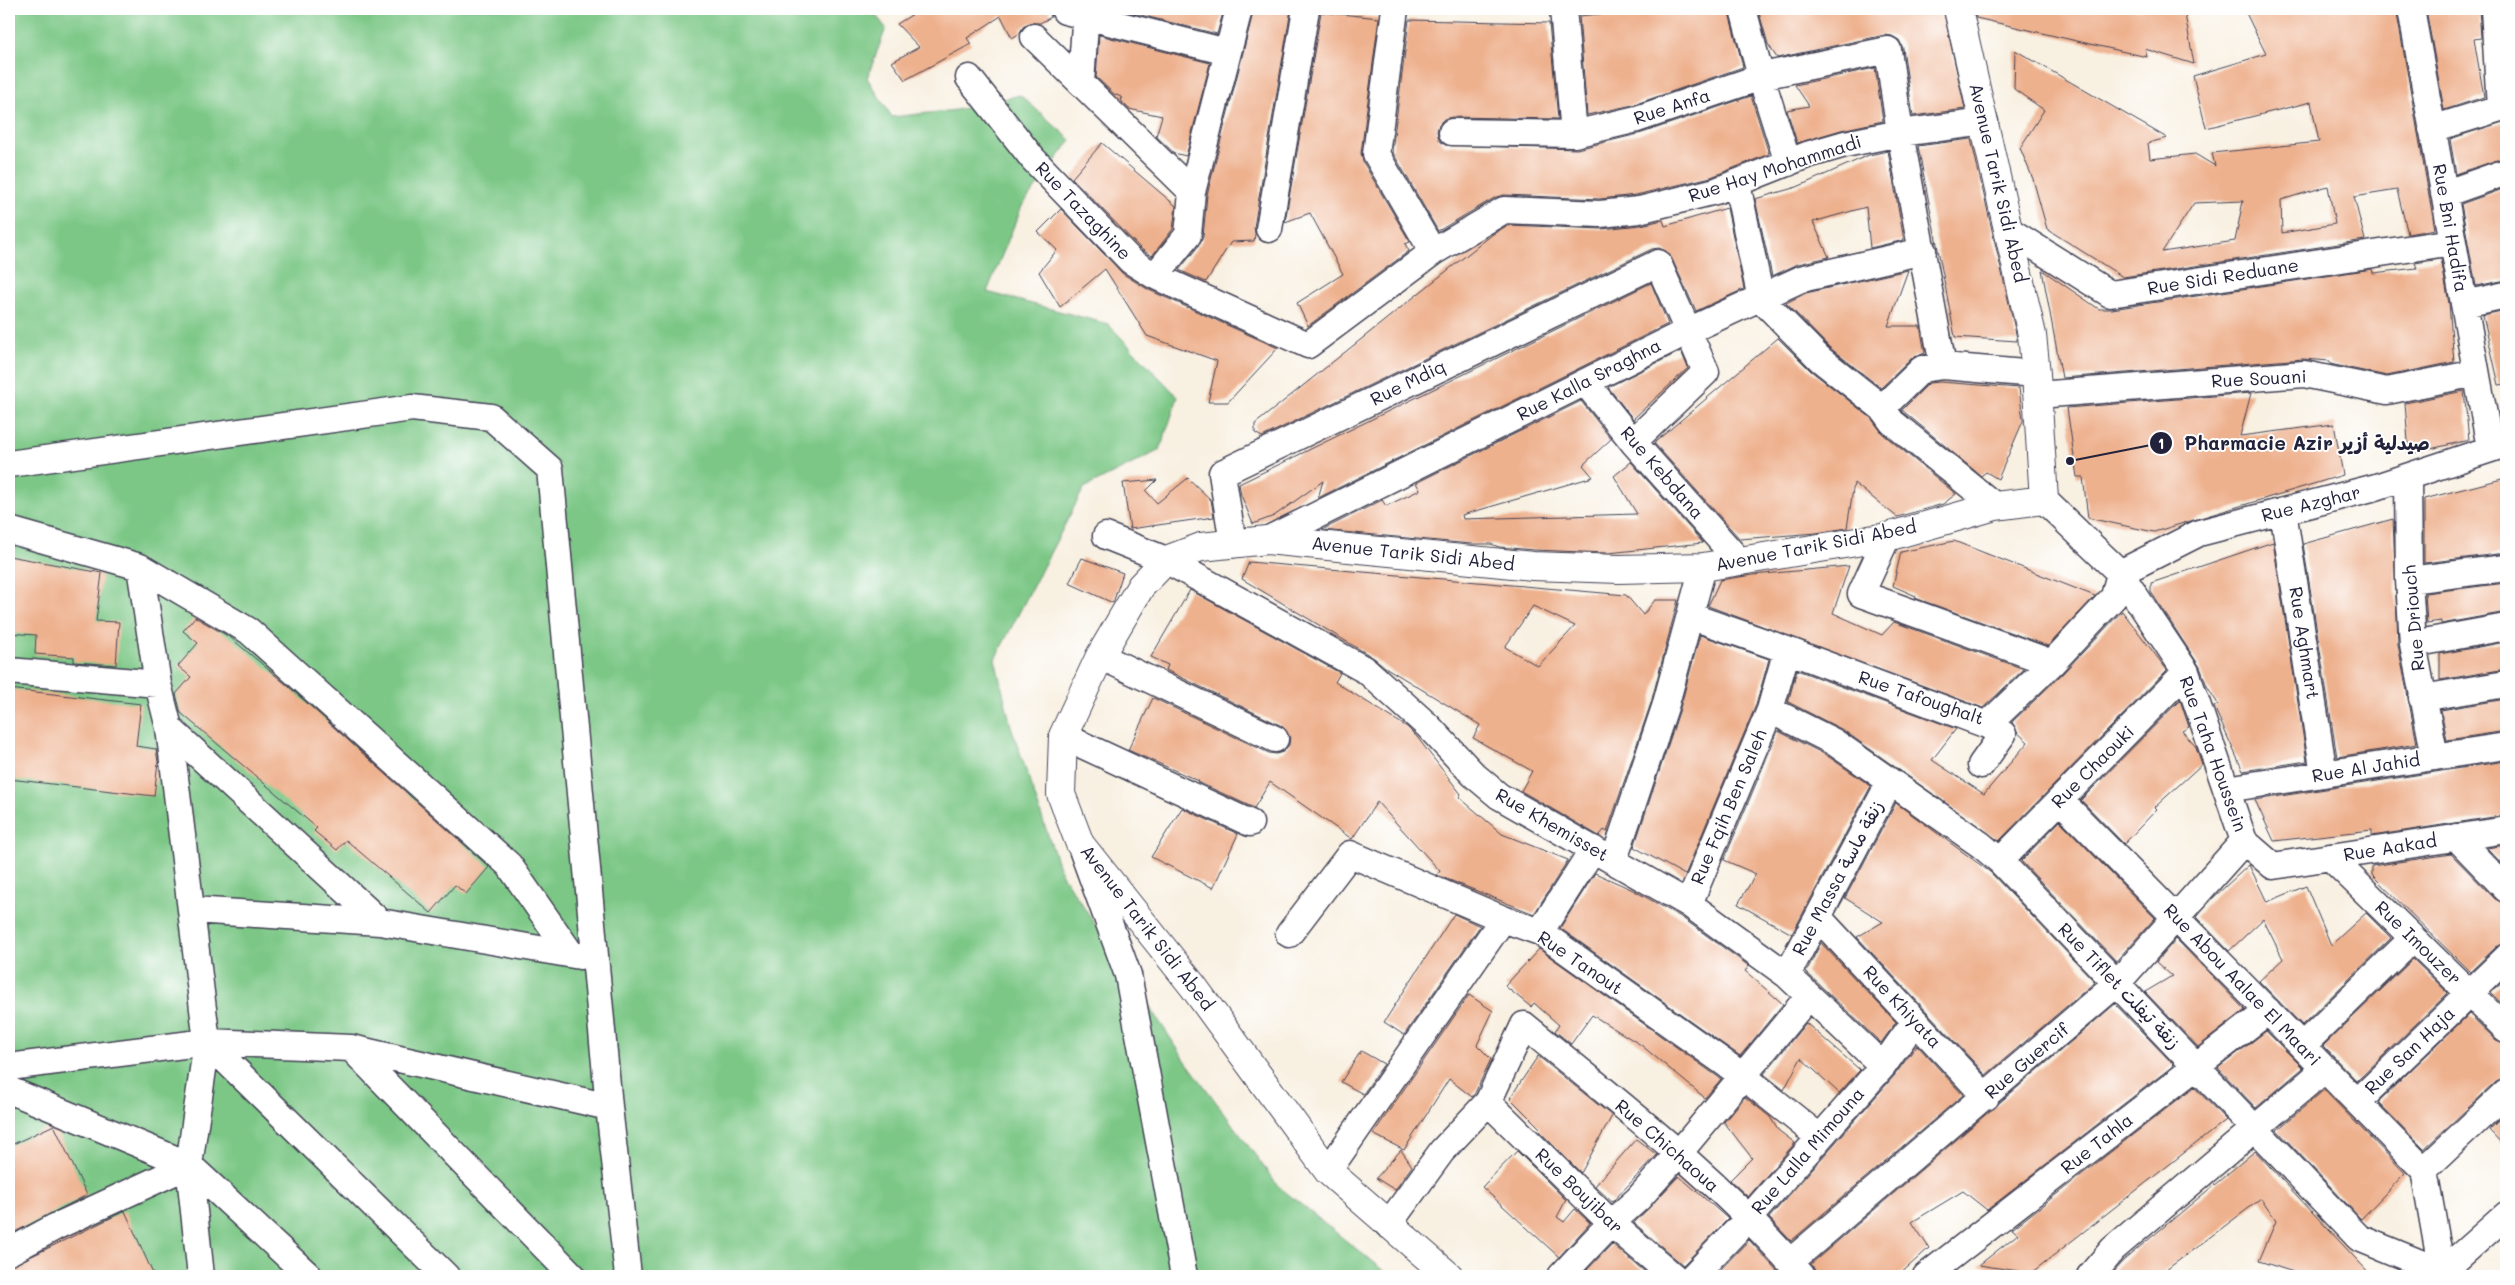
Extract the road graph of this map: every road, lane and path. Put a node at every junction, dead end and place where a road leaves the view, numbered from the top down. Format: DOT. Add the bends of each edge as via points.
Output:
graph roads {
  1 [pos="1239,9"];
  2 [pos="1306,9"];
  3 [pos="1395,9"];
  4 [pos="1563,9"];
  5 [pos="1742,9"];
  6 [pos="1958,9"];
  7 [pos="2411,9"];
  8 [pos="2494,9"];
  9 [pos="1079,11"];
  10 [pos="1034,37"];
  11 [pos="1226,52"];
  12 [pos="2502,66"];
  13 [pos="1761,77"];
  14 [pos="969,78"];
  15 [pos="1081,83"];
  16 [pos="1985,122"];
  17 [pos="2432,129"];
  18 [pos="1452,132"];
  19 [pos="1900,133"];
  20 [pos="1574,134"];
  21 [pos="1788,163"];
  22 [pos="2506,172"];
  23 [pos="1737,184"];
  24 [pos="1192,192"];
  25 [pos="2444,194"];
  26 [pos="1269,229"];
  27 [pos="2010,231"];
  28 [pos="2453,242"];
  29 [pos="1923,251"];
  30 [pos="1433,252"];
  31 [pos="1155,276"];
  32 [pos="2506,295"];
  33 [pos="1761,299"];
  34 [pos="2464,304"];
  35 [pos="1688,331"];
  36 [pos="1308,345"];
  37 [pos="1943,366"];
  38 [pos="2476,373"];
  39 [pos="1586,382"];
  40 [pos="2037,384"];
  41 [pos="1882,408"];
  42 [pos="1632,442"];
  43 [pos="2498,446"];
  44 [pos="9,464"];
  45 [pos="2408,476"];
  46 [pos="2044,500"];
  47 [pos="1995,506"];
  48 [pos="2283,511"];
  49 [pos="9,530"];
  50 [pos="1106,536"];
  51 [pos="1887,536"];
  52 [pos="1266,540"];
  53 [pos="1233,544"];
  54 [pos="1166,560"];
  55 [pos="1740,562"];
  56 [pos="1704,567"];
  57 [pos="140,568"];
  58 [pos="2506,568"];
  59 [pos="2120,573"];
  60 [pos="2409,580"];
  61 [pos="1690,616"];
  62 [pos="2506,627"];
  63 [pos="2414,644"];
  64 [pos="1787,650"];
  65 [pos="1100,656"];
  66 [pos="2052,662"];
  67 [pos="9,671"];
  68 [pos="2186,672"];
  69 [pos="158,684"];
  70 [pos="2506,684"];
  71 [pos="2422,698"];
  72 [pos="1770,710"];
  73 [pos="1987,725"];
  74 [pos="170,728"];
  75 [pos="1063,736"];
  76 [pos="1275,739"];
  77 [pos="2506,746"];
  78 [pos="2435,757"];
  79 [pos="1981,765"];
  80 [pos="2324,774"];
  81 [pos="1890,782"];
  82 [pos="2226,788"];
  83 [pos="2060,800"];
  84 [pos="1250,823"];
  85 [pos="2506,830"];
  86 [pos="2456,837"];
  87 [pos="2244,841"];
  88 [pos="1080,844"];
  89 [pos="1603,854"];
  90 [pos="2330,857"];
  91 [pos="2000,861"];
  92 [pos="2273,866"];
  93 [pos="2506,889"];
  94 [pos="1689,904"];
  95 [pos="193,910"];
  96 [pos="2176,917"];
  97 [pos="1818,918"];
  98 [pos="1503,919"];
  99 [pos="380,922"];
  100 [pos="1540,932"];
  101 [pos="1289,934"];
  102 [pos="2413,938"];
  103 [pos="583,957"];
  104 [pos="2506,958"];
  105 [pos="1787,975"];
  106 [pos="2117,984"];
  107 [pos="2470,993"];
  108 [pos="1809,996"];
  109 [pos="2268,1011"];
  110 [pos="1915,1021"];
  111 [pos="2506,1029"];
  112 [pos="207,1042"];
  113 [pos="2302,1046"];
  114 [pos="351,1048"];
  115 [pos="1883,1066"];
  116 [pos="9,1067"];
  117 [pos="2196,1067"];
  118 [pos="2325,1069"];
  119 [pos="1743,1076"];
  120 [pos="9,1090"];
  121 [pos="2506,1093"];
  122 [pos="1986,1097"];
  123 [pos="1488,1102"];
  124 [pos="2357,1102"];
  125 [pos="609,1107"];
  126 [pos="2254,1128"];
  127 [pos="1819,1137"];
  128 [pos="1679,1153"];
  129 [pos="189,1165"];
  130 [pos="2424,1170"];
  131 [pos="1328,1171"];
  132 [pos="2506,1215"];
  133 [pos="1748,1219"];
  134 [pos="1611,1223"];
  135 [pos="1388,1225"];
  136 [pos="9,1252"];
  137 [pos="1796,1269"];
  138 [pos="2447,1274"];
  139 [pos="201,1276"];
  140 [pos="309,1276"];
  141 [pos="446,1276"];
  142 [pos="573,1276"];
  143 [pos="628,1276"];
  144 [pos="1184,1276"];
  145 [pos="1449,1276"];
  146 [pos="1561,1276"];
  147 [pos="1673,1276"];
  148 [pos="1693,1276"];
  149 [pos="1926,1276"];
  150 [pos="2090,1276"];
  1 -- 11 [label="street"];
  2 -- 26 [label="street"];
  3 -- 30 [label="street" via="1376,154"];
  4 -- 20 [label="street"];
  5 -- 13 [label="street"];
  6 -- 16 [label="street, Avenue Tarik Sidi Abed"];
  7 -- 17 [label="street, Rue Bni Hadifa"];
  8 -- 12 [label="street"];
  9 -- 11 [label="street"];
  9 -- 15 [label="street"];
  10 -- 15 [label="street"];
  11 -- 24 [label="street"];
  12 -- 17 [label="street" via="2500,108"];
  13 -- 19 [label="street, Rue Anfa" via="1888,50"];
  13 -- 20 [label="street, Rue Anfa" via="1638,119"];
  13 -- 21 [label="street"];
  14 -- 31 [label="street, Rue Tazaghine" via="1077,207 1131,262"];
  15 -- 24 [label="street"];
  16 -- 19 [label="street, Rue Hay Mohammadi"];
  16 -- 27 [label="street, Avenue Tarik Sidi Abed"];
  17 -- 25 [label="street, Rue Bni Hadifa"];
  18 -- 20 [label="street, Rue Anfa"];
  19 -- 21 [label="street, Rue Hay Mohammadi" via="1845,144"];
  19 -- 29 [label="street"];
  21 -- 23 [label="street, Rue Hay Mohammadi"];
  22 -- 25 [label="street"];
  23 -- 30 [label="street, Rue Hay Mohammadi" via="1639,210 1600,214 1504,210"];
  23 -- 33 [label="street"];
  24 -- 31 [label="street" via="1188,235"];
  25 -- 28 [label="street, Rue Bni Hadifa"];
  27 -- 28 [label="street, Rue Sidi Reduane" via="2110,294"];
  27 -- 40 [label="street, Avenue Tarik Sidi Abed" via="2032,335"];
  28 -- 34 [label="street, Rue Bni Hadifa"];
  29 -- 33 [label="street, Rue Kalla Sraghna" via="1801,279"];
  29 -- 37 [label="street"];
  30 -- 36 [label="street, Rue Hay Mohammadi"];
  31 -- 36 [label="street, Rue Tazaghine"];
  32 -- 34 [label="street"];
  33 -- 35 [label="street, Rue Kalla Sraghna"];
  33 -- 41 [label="street" via="1820,359"];
  34 -- 38 [label="street, Rue Bni Hadifa"];
  35 -- 39 [label="street, Rue Kalla Sraghna"];
  35 -- 42 [label="street" via="1706,372"];
  35 -- 53 [label="street, Rue Mdiq" via="1658,263 1222,473"];
  37 -- 40 [label="street, Rue Souani"];
  37 -- 41 [label="street, Rue Souani" via="1922,369"];
  38 -- 40 [label="street, Rue Souani" via="2387,391 2304,374"];
  38 -- 43 [label="street, Rue Bni Hadifa"];
  39 -- 42 [label="street, Rue Kebdana"];
  39 -- 52 [label="street, Rue Kalla Sraghna"];
  40 -- 46 [label="street, Avenue Tarik Sidi Abed"];
  41 -- 47 [label="street" via="1892,422"];
  42 -- 55 [label="street, Rue Kebdana"];
  43 -- 45 [label="street, Rue Azghar"];
  44 -- 103 [label="street" via="412,408 491,417 550,470"];
  45 -- 48 [label="street, Rue Azghar"];
  45 -- 60 [label="street, Rue Driouch"];
  46 -- 47 [label="street, Avenue Tarik Sidi Abed"];
  46 -- 59 [label="street, Rue Taha Houssein"];
  47 -- 51 [label="street, Avenue Tarik Sidi Abed"];
  48 -- 59 [label="street, Rue Azghar" via="2199,533"];
  48 -- 80 [label="street, Rue Aghmart"];
  49 -- 57 [label="street"];
  50 -- 54 [label="street, Rue Khemisset"];
  51 -- 55 [label="street, Avenue Tarik Sidi Abed"];
  51 -- 66 [label="street" via="1861,594"];
  52 -- 53 [label="street, Avenue Tarik Sidi Abed"];
  52 -- 56 [label="street, Avenue Tarik Sidi Abed" via="1533,566"];
  53 -- 54 [label="street, Avenue Tarik Sidi Abed" via="1201,547"];
  54 -- 65 [label="street, Avenue Tarik Sidi Abed" via="1141,586"];
  54 -- 89 [label="street, Rue Khemisset" via="1366,672 1428,726 1474,775 1499,796"];
  55 -- 56 [label="street, Avenue Tarik Sidi Abed"];
  56 -- 61 [label="street"];
  57 -- 69 [label="street"];
  57 -- 103 [label="street" via="249,631 510,864"];
  58 -- 60 [label="street"];
  59 -- 66 [label="street, Rue Tafoughalt" via="2114,597"];
  59 -- 68 [label="street, Rue Taha Houssein"];
  60 -- 63 [label="street, Rue Driouch"];
  61 -- 64 [label="street, Rue Tafoughalt"];
  61 -- 89 [label="street" via="1665,706"];
  62 -- 63 [label="street"];
  63 -- 71 [label="street, Rue Driouch"];
  64 -- 72 [label="street, Rue Fqih Ben Saleh"];
  64 -- 73 [label="street, Rue Tafoughalt"];
  65 -- 75 [label="street, Avenue Tarik Sidi Abed"];
  65 -- 76 [label="street"];
  66 -- 73 [label="street, Rue Tafoughalt"];
  67 -- 69 [label="street"];
  68 -- 82 [label="street, Rue Taha Houssein"];
  68 -- 83 [label="street, Rue Chaouki"];
  69 -- 74 [label="street"];
  70 -- 71 [label="street"];
  71 -- 78 [label="street, Rue Driouch"];
  72 -- 81 [label="street, Rue Tiflet زنقة تيفلت" via="1834,742"];
  72 -- 94 [label="street, Rue Fqih Ben Saleh"];
  73 -- 79 [label="street" via="2002,734"];
  74 -- 95 [label="street"];
  74 -- 99 [label="street"];
  75 -- 84 [label="street"];
  75 -- 88 [label="street, Avenue Tarik Sidi Abed" via="1061,794"];
  77 -- 78 [label="street, Rue Al Jahid"];
  78 -- 80 [label="street, Rue Al Jahid"];
  80 -- 82 [label="street, Rue Al Jahid"];
  81 -- 91 [label="street, Rue Tiflet زنقة تيفلت"];
  81 -- 97 [label="street, Rue Massa زنقة ماسة"];
  82 -- 87 [label="street, Rue Taha Houssein"];
  83 -- 91 [label="street, Rue Chaouki"];
  83 -- 96 [label="street, Rue Abou Aalae El Maari"];
  85 -- 86 [label="street, Rue Aakad"];
  86 -- 90 [label="street, Rue Aakad"];
  86 -- 93 [label="street"];
  87 -- 92 [label="street, Rue Taha Houssein"];
  87 -- 96 [label="street, Rue Guercif"];
  88 -- 131 [label="street, Avenue Tarik Sidi Abed" via="1193,986"];
  88 -- 144 [label="street" via="1128,974"];
  89 -- 94 [label="street, Rue Khemisset"];
  89 -- 100 [label="street"];
  90 -- 92 [label="street, Rue Aakad"];
  90 -- 102 [label="street, Rue Imouzer"];
  91 -- 106 [label="street, Rue Tiflet زنقة تيفلت"];
  94 -- 105 [label="street, Rue Khemisset"];
  95 -- 99 [label="street"];
  95 -- 112 [label="street"];
  96 -- 106 [label="street, Rue Guercif"];
  96 -- 109 [label="street, Rue Abou Aalae El Maari"];
  97 -- 105 [label="street, Rue Massa زنقة ماسة"];
  97 -- 110 [label="street, Rue Khiyata"];
  98 -- 100 [label="street, Rue Tanout"];
  98 -- 101 [label="street, Rue Tanout" via="1350,854"];
  98 -- 131 [label="street"];
  99 -- 103 [label="street"];
  100 -- 119 [label="street, Rue Tanout"];
  102 -- 107 [label="street, Rue Imouzer"];
  102 -- 113 [label="street"];
  103 -- 125 [label="street"];
  104 -- 107 [label="street, Rue San Haja"];
  105 -- 108 [label="street, Rue Khemisset"];
  106 -- 117 [label="street, Rue Tiflet زنقة تيفلت"];
  106 -- 122 [label="street, Rue Guercif"];
  107 -- 111 [label="street, Rue Imouzer"];
  107 -- 124 [label="street, Rue San Haja"];
  108 -- 115 [label="street, Rue Khemisset"];
  108 -- 119 [label="street"];
  109 -- 113 [label="street, Rue Abou Aalae El Maari"];
  109 -- 117 [label="street, Rue Tahla"];
  110 -- 115 [label="street, Rue Lalla Mimouna"];
  110 -- 122 [label="street, Rue Khiyata"];
  112 -- 114 [label="street"];
  112 -- 116 [label="street"];
  112 -- 129 [label="street"];
  112 -- 141 [label="street"];
  113 -- 118 [label="street, Rue Abou Aalae El Maari"];
  114 -- 125 [label="street"];
  114 -- 142 [label="street"];
  115 -- 127 [label="street, Rue Lalla Mimouna"];
  117 -- 126 [label="street, Rue Tiflet زنقة تيفلت"];
  117 -- 149 [label="street, Rue Tahla"];
  118 -- 124 [label="street, Rue Abou Aalae El Maari"];
  118 -- 126 [label="street"];
  119 -- 127 [label="street, Rue Tanout"];
  119 -- 128 [label="street"];
  120 -- 129 [label="street"];
  121 -- 130 [label="street"];
  122 -- 137 [label="street, Rue Guercif"];
  123 -- 128 [label="street, Rue Chichaoua" via="1524,1025"];
  123 -- 134 [label="street, Rue Boujibar"];
  123 -- 135 [label="street" via="1442,1151"];
  124 -- 130 [label="street, Rue Abou Aalae El Maari"];
  125 -- 143 [label="street"];
  126 -- 138 [label="street, Rue Tiflet زنقة تيفلت" via="2359,1238"];
  126 -- 150 [label="street" via="2113,1249"];
  127 -- 133 [label="street, Rue Lalla Mimouna"];
  128 -- 133 [label="street, Rue Chichaoua"];
  128 -- 134 [label="street" via="1638,1199"];
  129 -- 136 [label="street" via="54,1227"];
  129 -- 139 [label="street"];
  129 -- 140 [label="street"];
  130 -- 138 [label="street"];
  131 -- 135 [label="street, Avenue Tarik Sidi Abed"];
  132 -- 138 [label="street"];
  133 -- 137 [label="street, Rue Chichaoua"];
  133 -- 148 [label="street, Rue Lalla Mimouna"];
  134 -- 146 [label="street"];
  134 -- 147 [label="street, Rue Boujibar"];
  135 -- 145 [label="street, Avenue Tarik Sidi Abed"];
}
